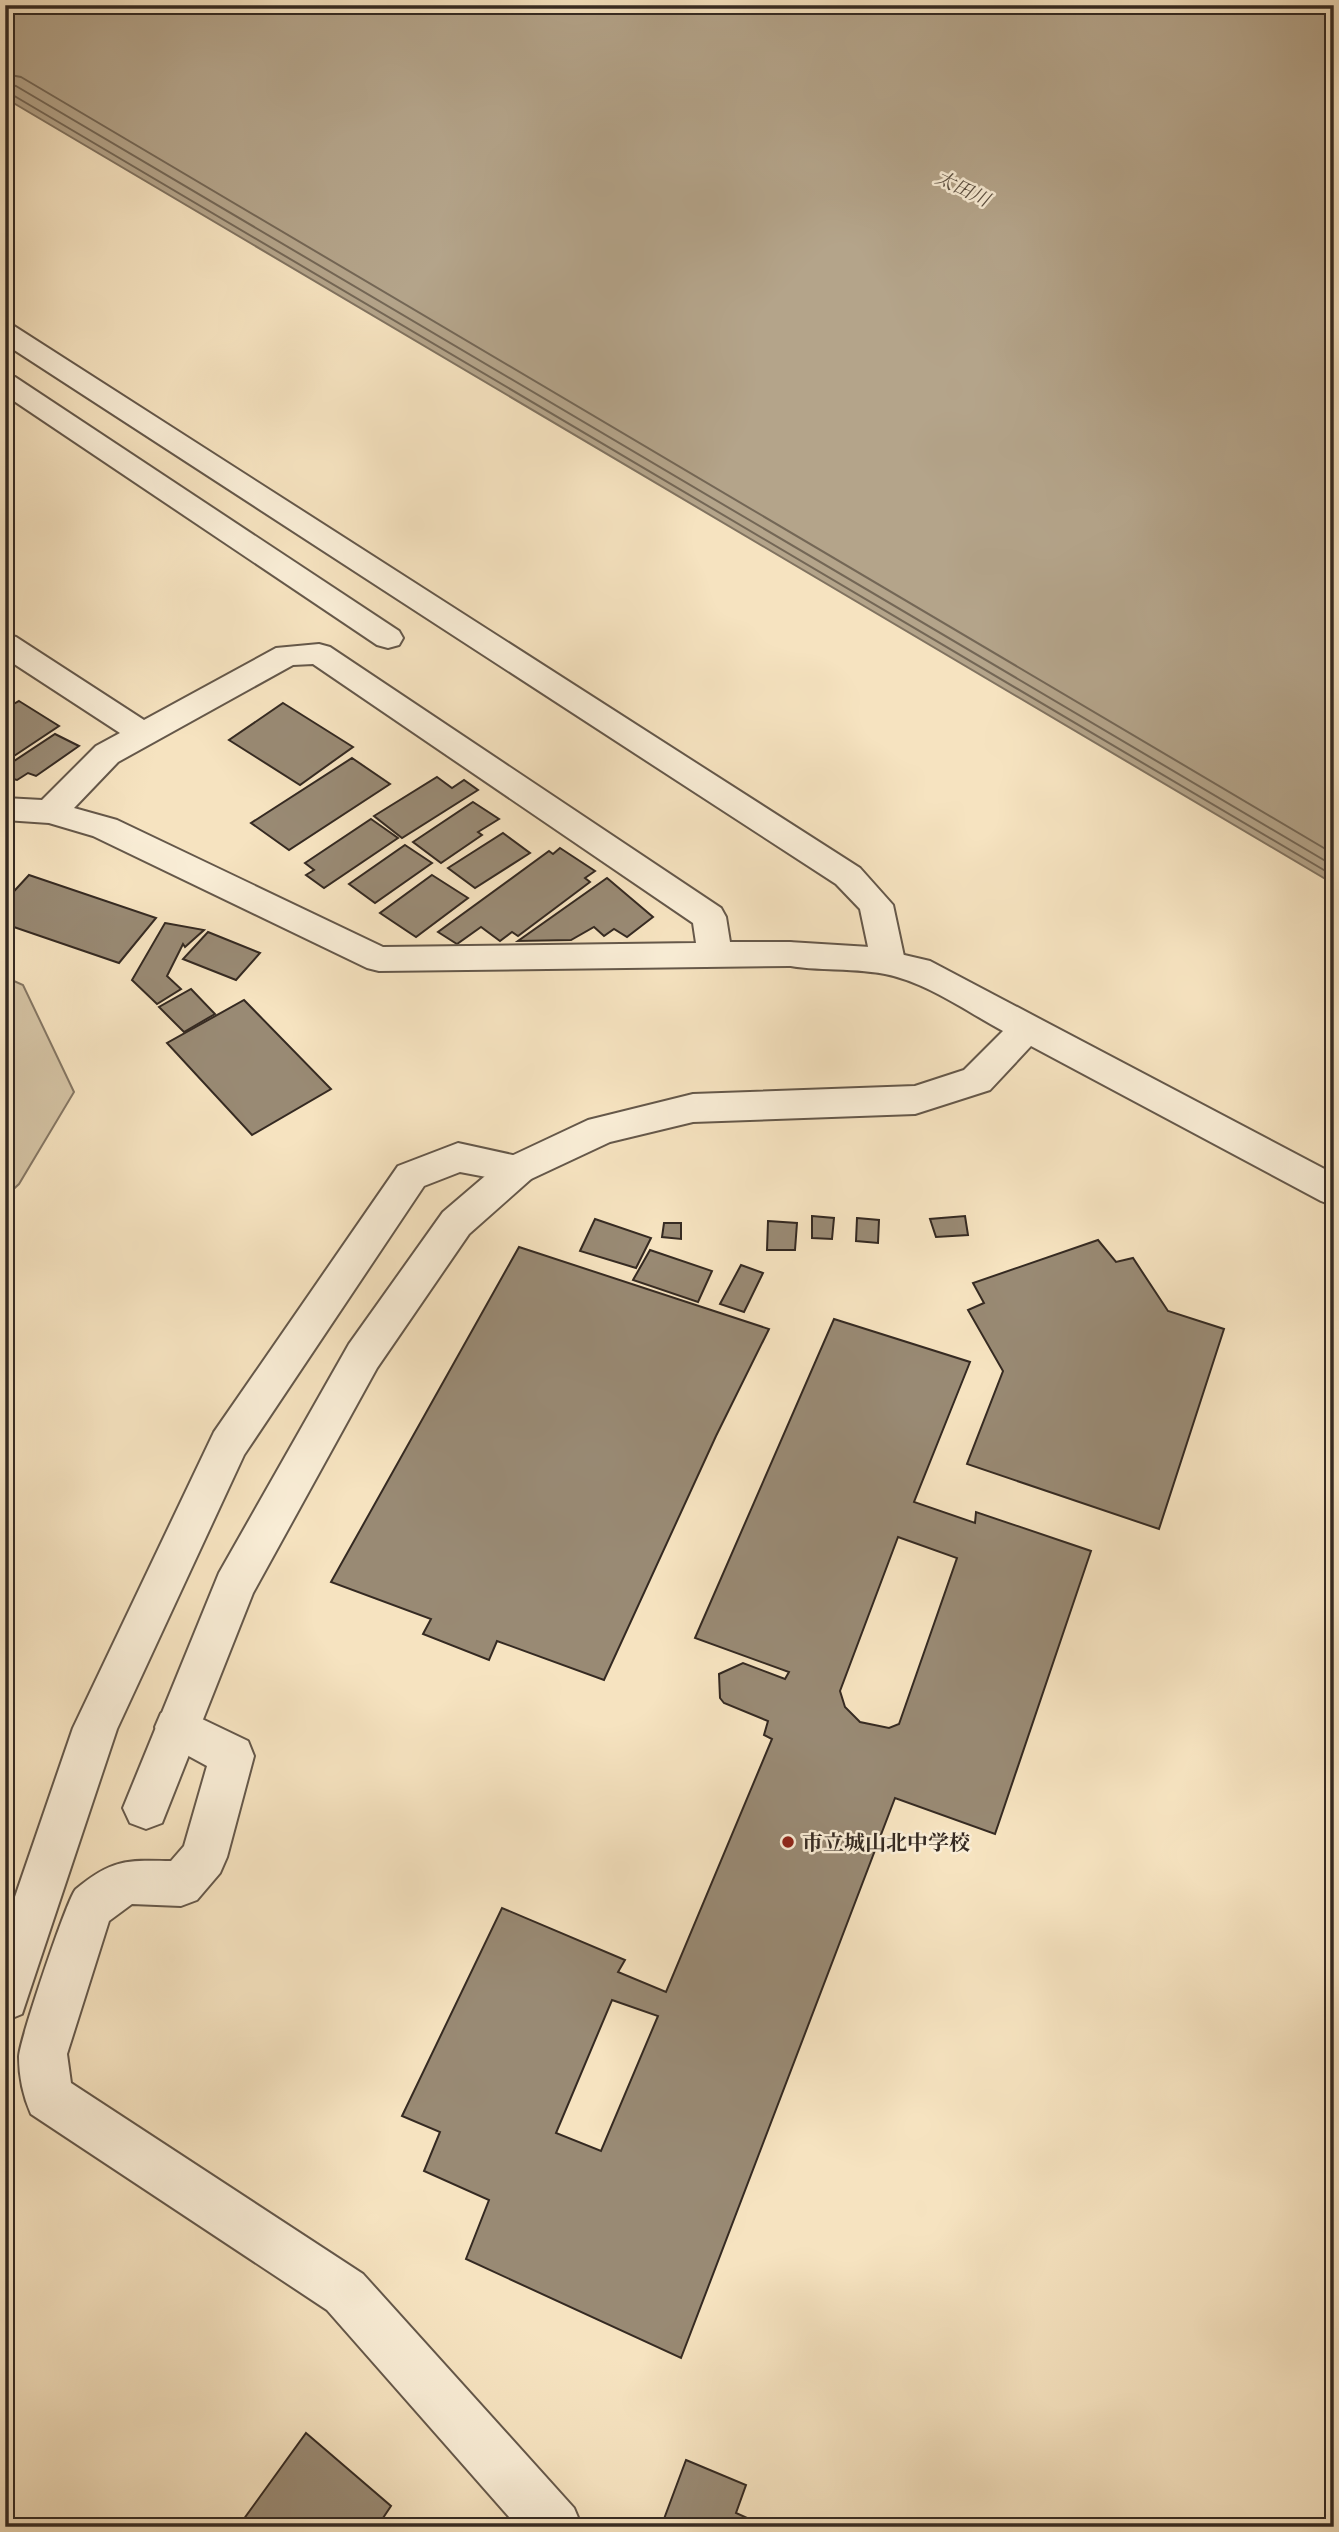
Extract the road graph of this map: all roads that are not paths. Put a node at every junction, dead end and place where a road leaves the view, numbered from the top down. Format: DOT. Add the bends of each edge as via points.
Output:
graph roads {
  1 [pos="5,332"];
  2 [pos="5,383"];
  3 [pos="388,638"];
  4 [pos="5,644"];
  5 [pos="142,734"];
  6 [pos="5,809"];
  7 [pos="50,812"];
  8 [pos="715,954"];
  9 [pos="888,961"];
  10 [pos="1025,1030"];
  11 [pos="518,1169"];
  12 [pos="1334,1191"];
  13 [pos="177,1727"];
  14 [pos="146,1808"];
  15 [pos="5,1997"];
  16 [pos="555,2527"];
  1 -- 9 [label="street" via="848,876 876,905"];
  2 -- 3 [label="street"];
  4 -- 5 [label="street"];
  5 -- 7 [label="street" via="107,754"];
  5 -- 8 [label="street" via="287,655 319,654 709,917"];
  6 -- 7 [label="street"];
  7 -- 8 [label="street" via="104,828 379,959"];
  8 -- 9 [label="street" via="834,954"];
  9 -- 10 [label="street" via="918,970"];
  10 -- 11 [label="street" via="977,1080 915,1100 693,1108 601,1130"];
  10 -- 12 [label="street"];
  11 -- 13 [label="street" via="456,1223 363,1356 234,1586"];
  11 -- 15 [label="street" via="458,1157 411,1176 228,1444 95,1728"];
  13 -- 14 [label="street"];
  13 -- 16 [label="street" via="232,1756 204,1857 181,1884 125,1882 90,1907 43,2054 48,2097 345,2292"];
}
